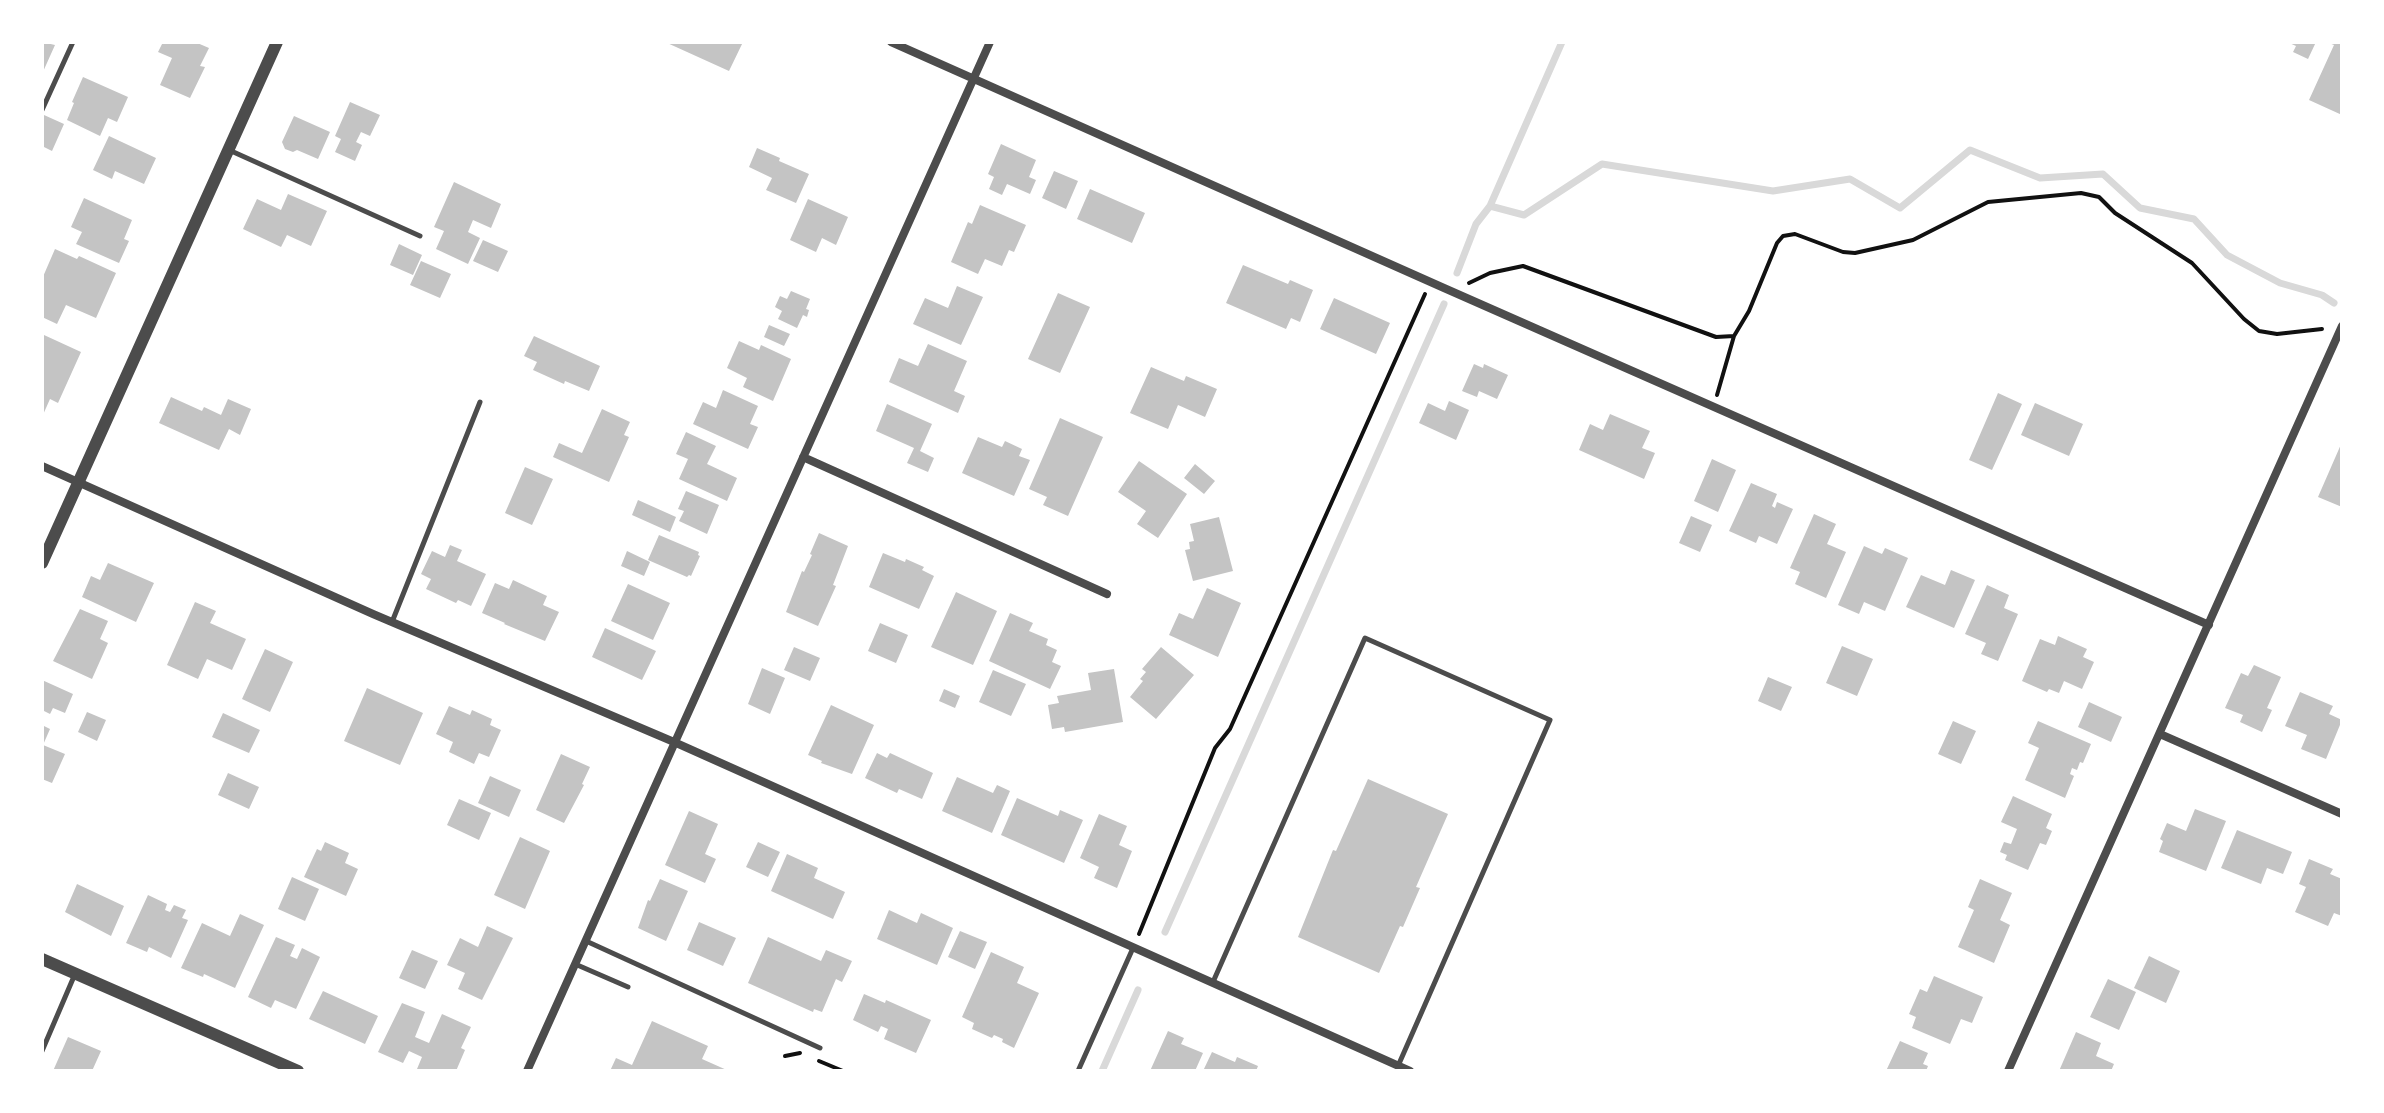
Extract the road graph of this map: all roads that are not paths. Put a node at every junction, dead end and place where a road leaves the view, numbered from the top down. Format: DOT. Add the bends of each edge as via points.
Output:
graph roads {
  1 [pos="73,42"];
  2 [pos="277,42"];
  3 [pos="891,42"];
  4 [pos="990,42"];
  5 [pos="974,78"];
  6 [pos="42,110"];
  7 [pos="228,150"];
  8 [pos="420,236"];
  9 [pos="2342,326"];
  10 [pos="480,402"];
  11 [pos="803,457"];
  12 [pos="42,466"];
  13 [pos="79,481"];
  14 [pos="42,563"];
  15 [pos="1107,594"];
  16 [pos="392,622"];
  17 [pos="2209,625"];
  18 [pos="2160,734"];
  19 [pos="674,742"];
  20 [pos="2342,814"];
  21 [pos="585,941"];
  22 [pos="1133,948"];
  23 [pos="42,959"];
  24 [pos="575,964"];
  25 [pos="76,974"];
  26 [pos="1212,983"];
  27 [pos="628,987"];
  28 [pos="820,1048"];
  29 [pos="42,1051"];
  30 [pos="1398,1066"];
  31 [pos="298,1071"];
  32 [pos="527,1071"];
  33 [pos="1078,1071"];
  34 [pos="1410,1071"];
  35 [pos="2008,1071"];
  1 -- 6 [label="lane"];
  2 -- 7 [label="street"];
  3 -- 5 [label="street"];
  4 -- 5 [label="street"];
  5 -- 11 [label="street"];
  5 -- 17 [label="street"];
  7 -- 8 [label="lane"];
  7 -- 13 [label="street"];
  9 -- 17 [label="street"];
  10 -- 16 [label="lane"];
  11 -- 15 [label="street"];
  11 -- 19 [label="street"];
  12 -- 13 [label="street"];
  13 -- 14 [label="street"];
  13 -- 16 [label="street"];
  16 -- 19 [label="street"];
  17 -- 18 [label="street"];
  18 -- 20 [label="street"];
  18 -- 35 [label="street"];
  19 -- 21 [label="street"];
  19 -- 22 [label="street"];
  21 -- 24 [label="street"];
  21 -- 28 [label="lane"];
  22 -- 26 [label="street"];
  22 -- 33 [label="lane"];
  23 -- 25 [label="street"];
  24 -- 27 [label="lane"];
  24 -- 32 [label="street"];
  25 -- 29 [label="lane"];
  25 -- 31 [label="street"];
  26 -- 30 [label="street"];
  26 -- 30 [label="lane" via="1365,638 1550,720"];
  30 -- 34 [label="street"];
}
